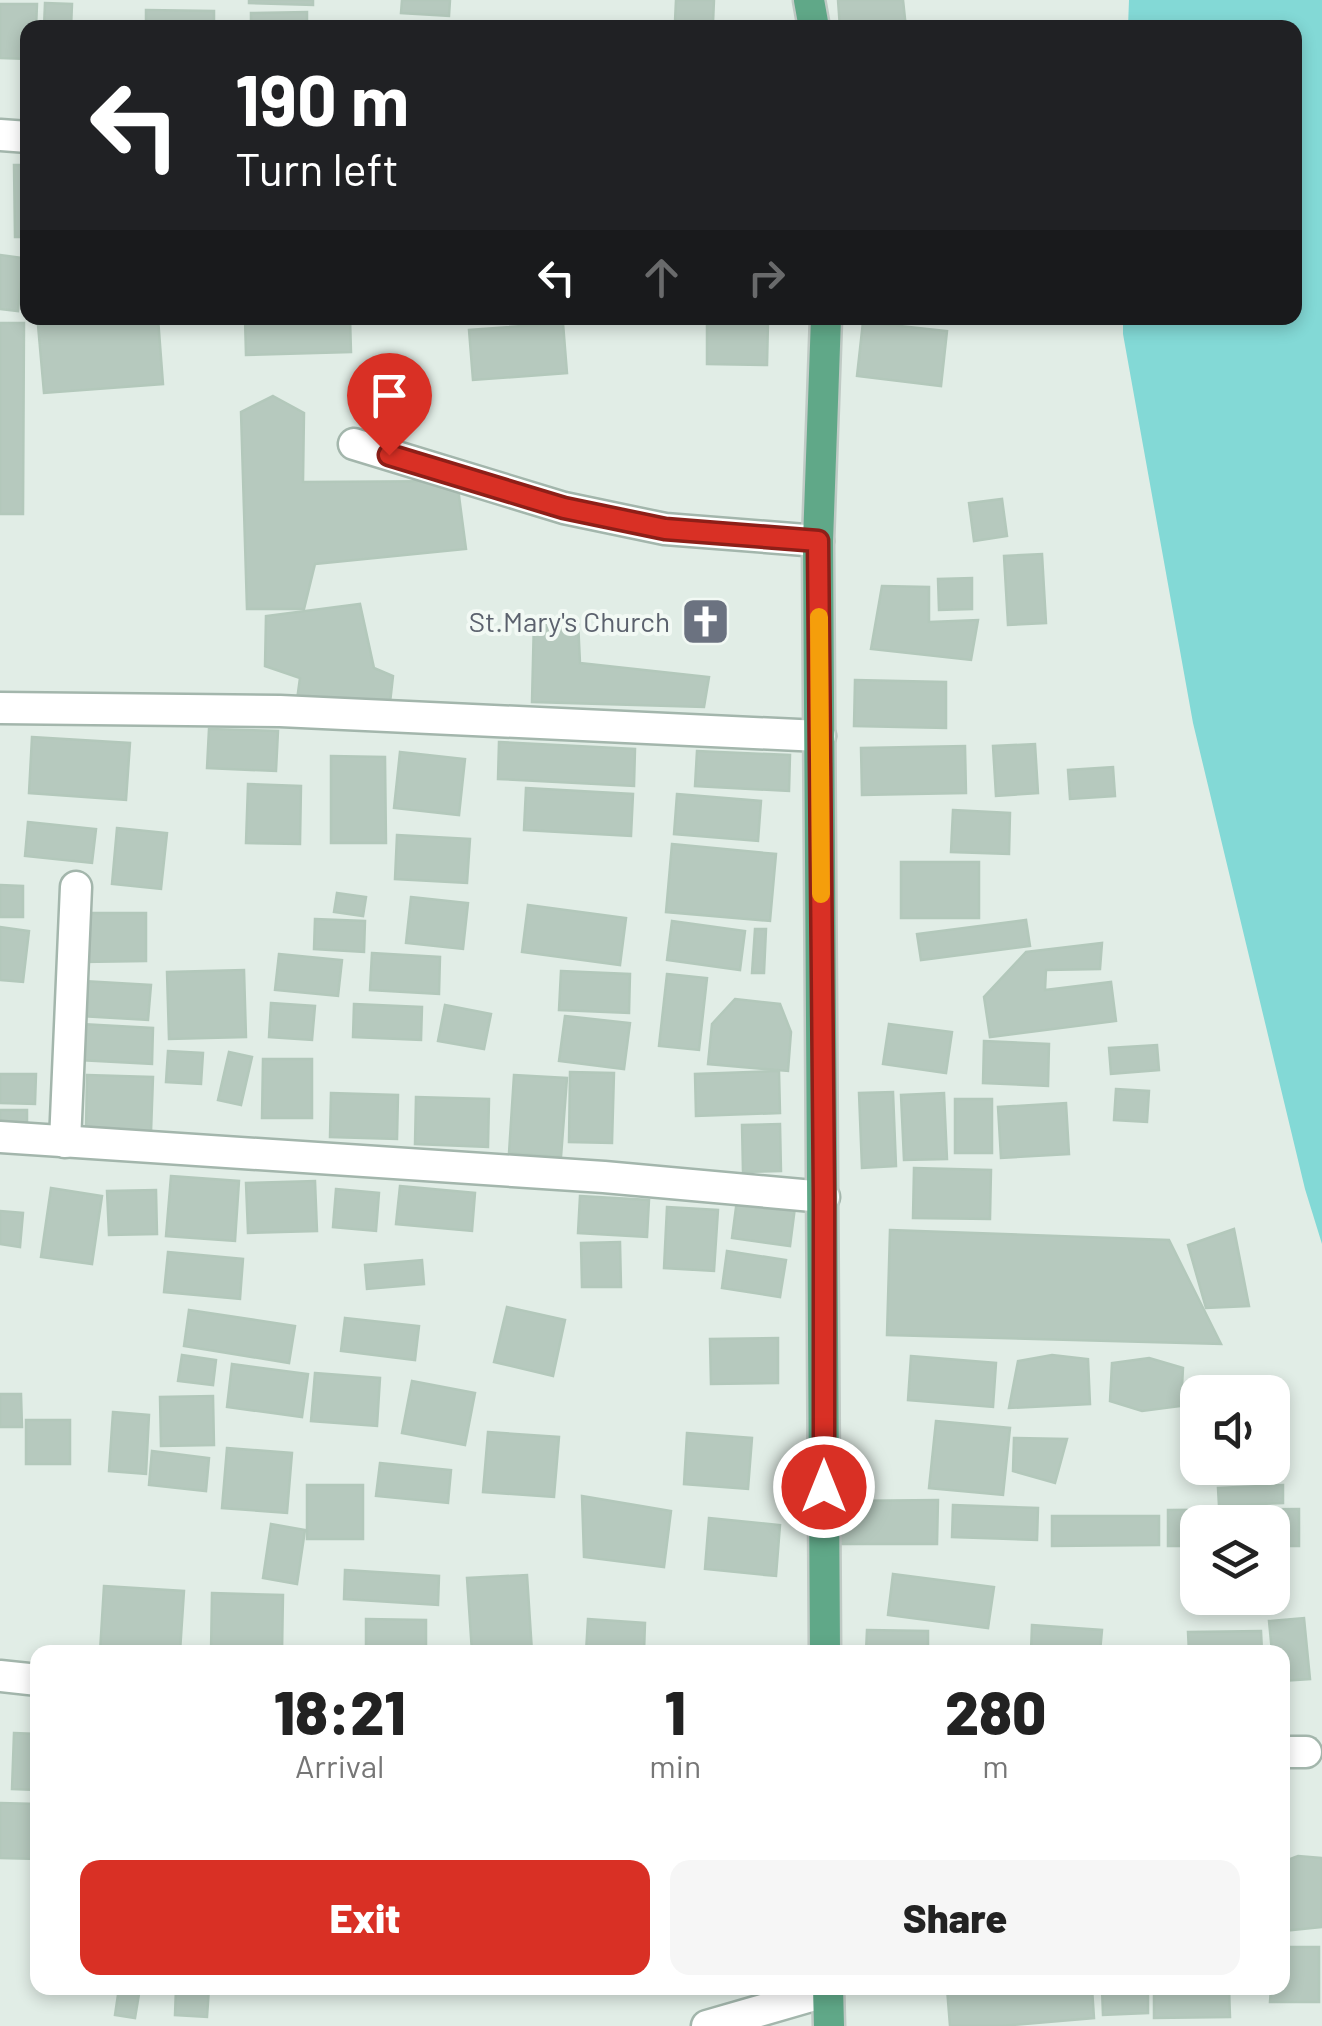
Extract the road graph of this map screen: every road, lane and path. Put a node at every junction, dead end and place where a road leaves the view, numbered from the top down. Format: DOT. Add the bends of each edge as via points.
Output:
graph roads {
  1 [pos="826,325"];
  2 [pos="354,444"];
  3 [pos="818,541"];
  4 [pos="0,708"];
  5 [pos="820,736"];
  6 [pos="76,887"];
  7 [pos="0,1136"];
  8 [pos="65,1142"];
  9 [pos="824,1197"];
  10 [pos="825,1645"];
  11 [pos="0,1676"];
  12 [pos="30,1679"];
  13 [pos="808,1995"];
  14 [pos="828,1995"];
  15 [pos="707,2026"];
  16 [pos="829,2026"];
  1 -- 3 [label="main road"];
  2 -- 3 [label="street" via="665,529"];
  3 -- 5 [label="main road"];
  4 -- 5 [label="street" via="280,711"];
  5 -- 9 [label="main road"];
  6 -- 8 [label="street"];
  7 -- 8 [label="street"];
  8 -- 9 [label="street"];
  9 -- 10 [label="main road"];
  11 -- 12 [label="street"];
  13 -- 15 [label="street"];
  14 -- 16 [label="main road"];
}
